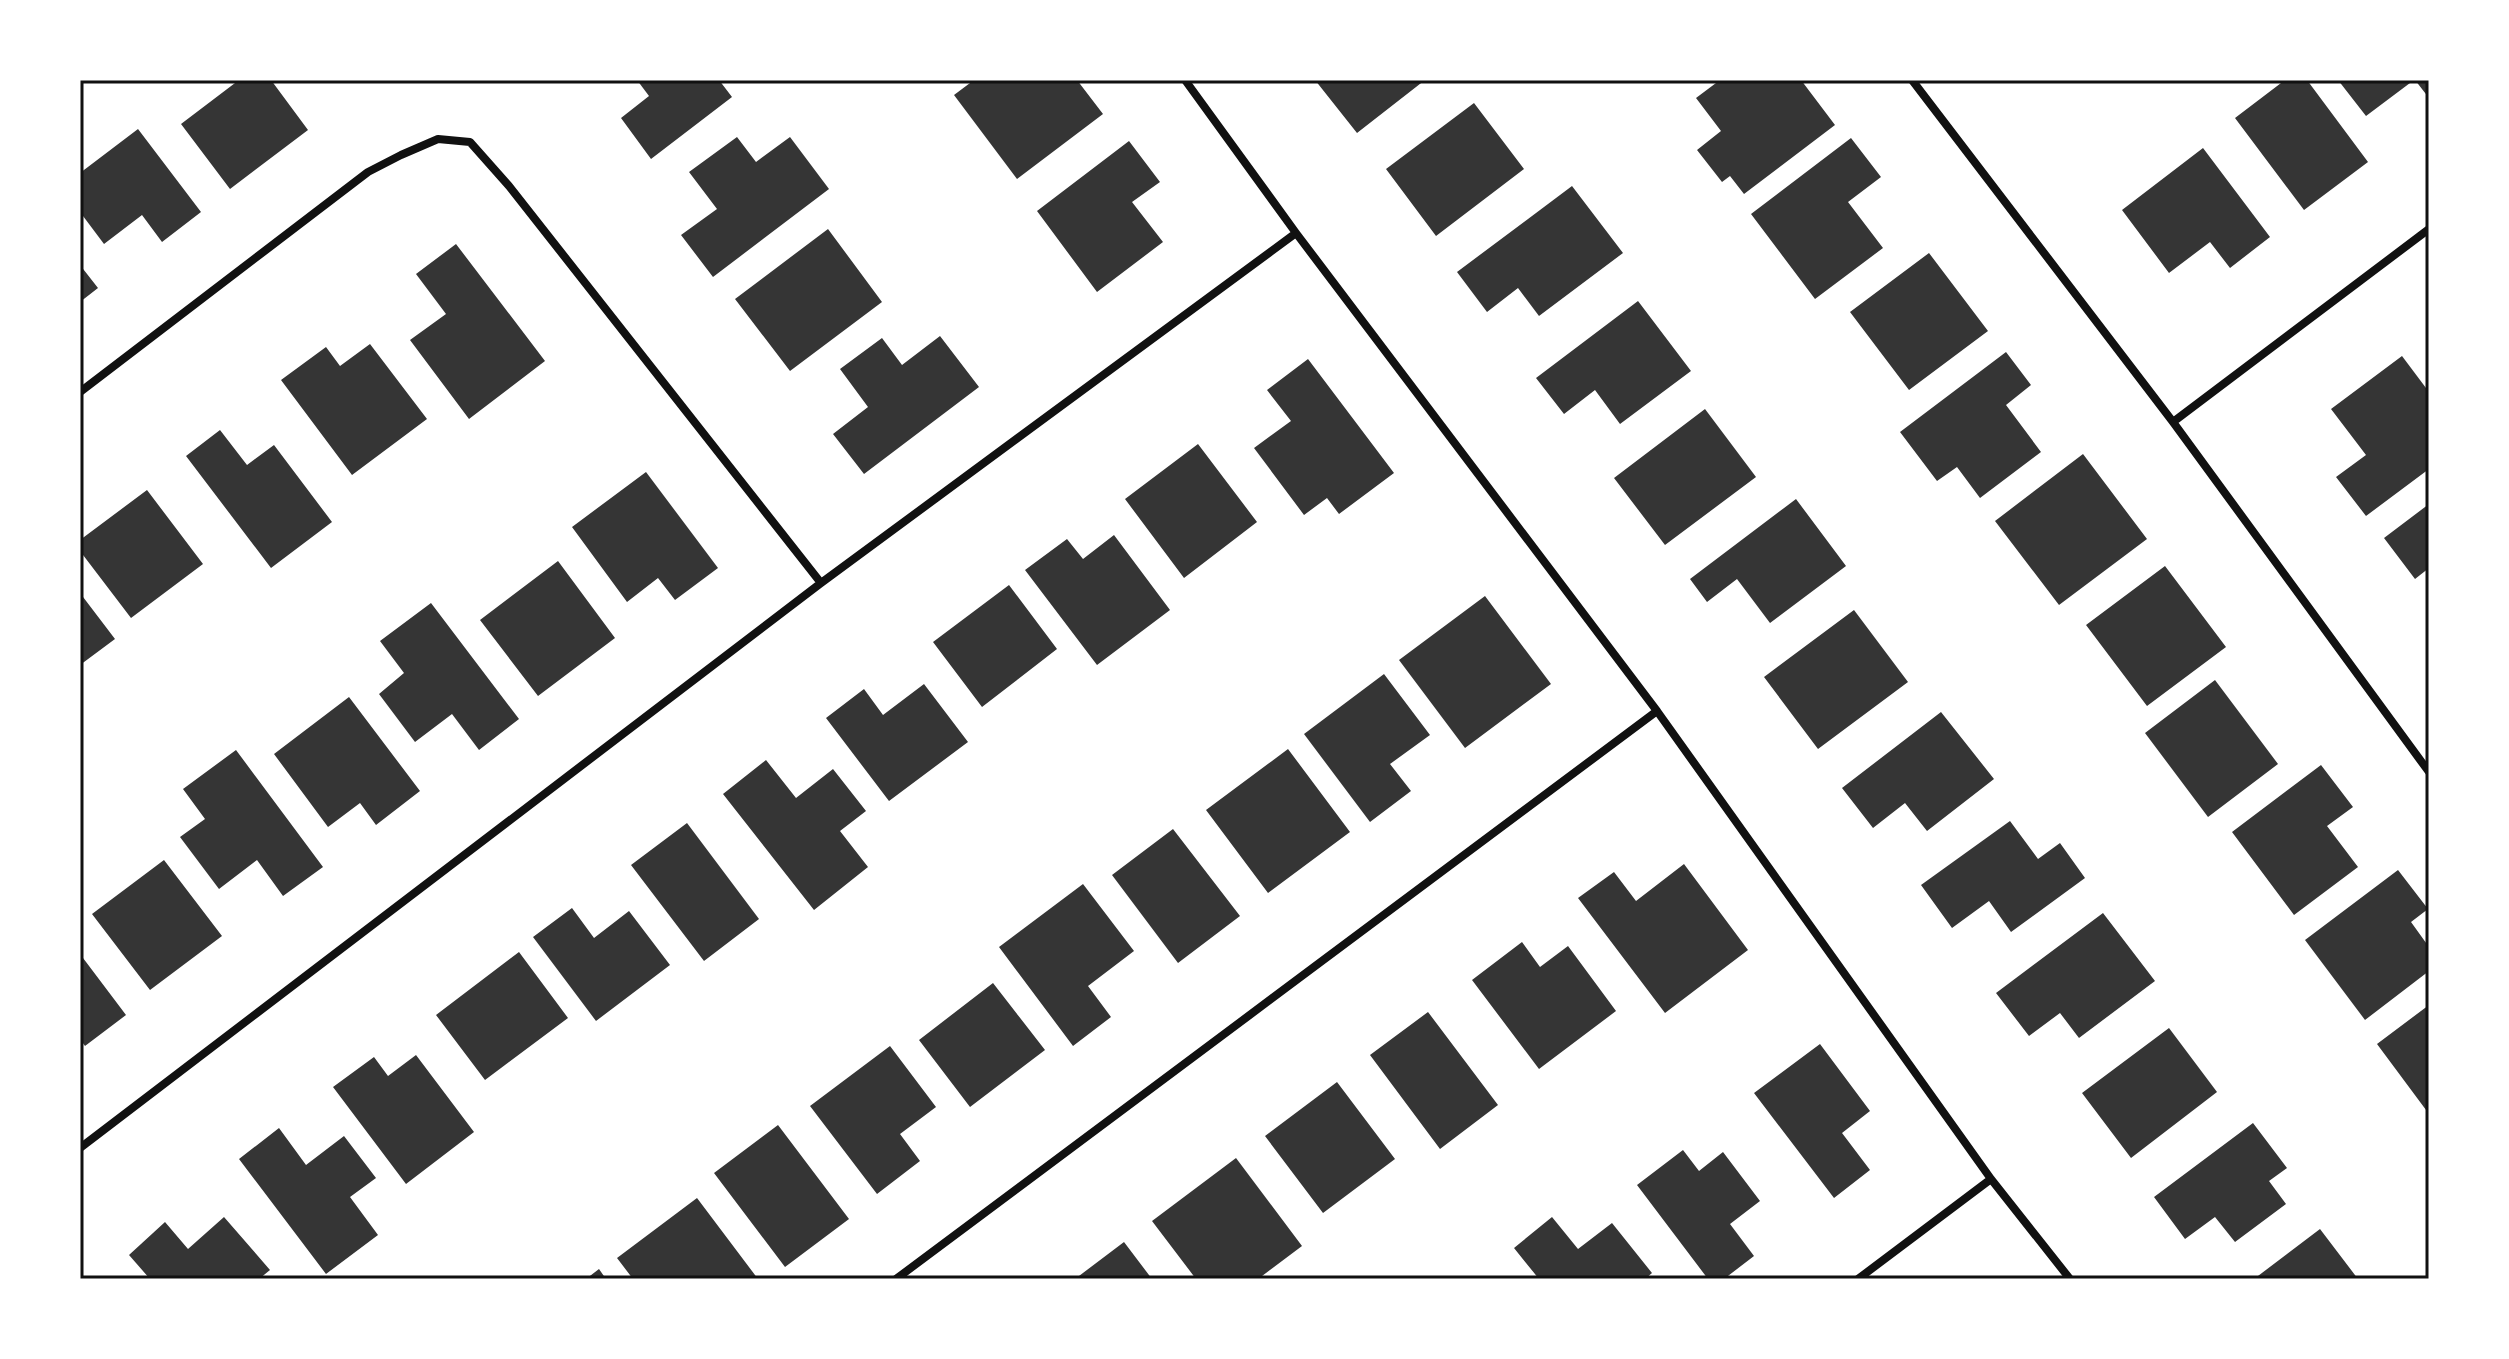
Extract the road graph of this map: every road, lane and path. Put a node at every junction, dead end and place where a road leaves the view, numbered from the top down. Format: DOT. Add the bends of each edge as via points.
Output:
graph roads {
  1 [pos="1185,80"];
  2 [pos="1912,80"];
  3 [pos="2429,229"];
  4 [pos="1296,233"];
  5 [pos="80,392"];
  6 [pos="2173,422"];
  7 [pos="821,583"];
  8 [pos="1657,711"];
  9 [pos="2429,772"];
  10 [pos="80,1148"];
  11 [pos="1991,1179"];
  12 [pos="896,1279"];
  13 [pos="1858,1279"];
  14 [pos="2070,1279"];
  1 -- 4 [label="street"];
  2 -- 6 [label="street"];
  3 -- 6 [label="street"];
  4 -- 7 [label="street"];
  4 -- 8 [label="street"];
  5 -- 7 [label="street" via="368,172 438,139 470,142"];
  6 -- 9 [label="street"];
  7 -- 10 [label="street"];
  8 -- 11 [label="street"];
  8 -- 12 [label="street"];
  11 -- 13 [label="street"];
  11 -- 14 [label="street"];
}
